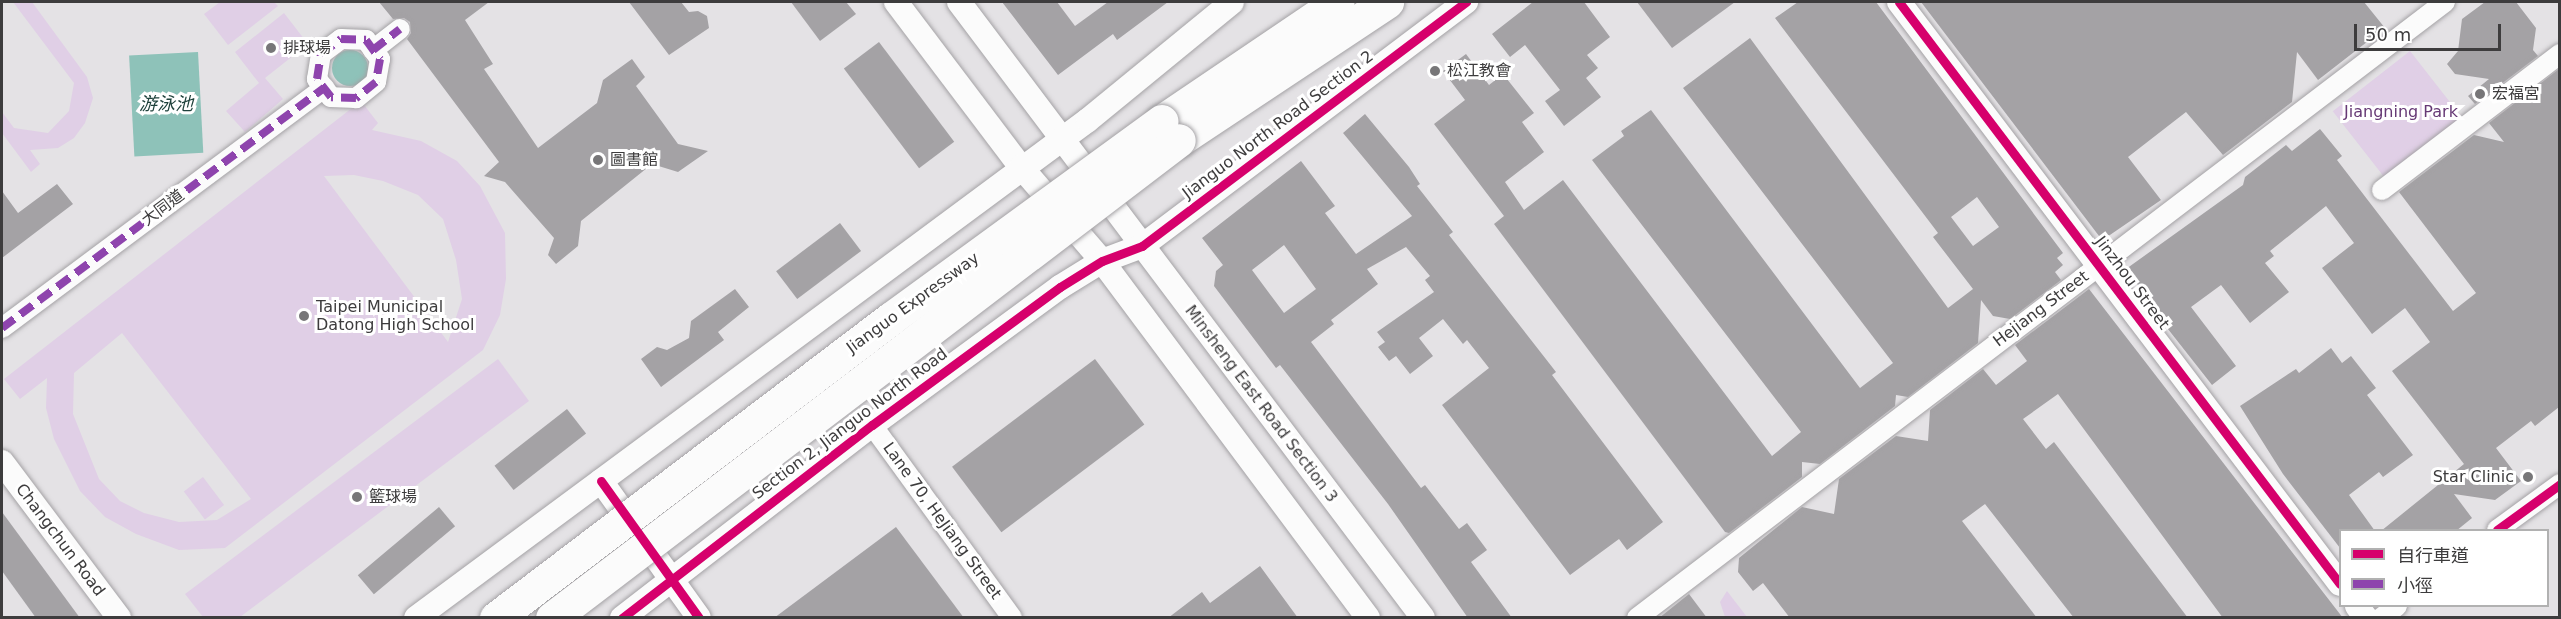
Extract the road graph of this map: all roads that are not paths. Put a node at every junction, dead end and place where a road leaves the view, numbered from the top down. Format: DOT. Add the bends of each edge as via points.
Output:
graph roads {
  1 [pos="896,2"];
  2 [pos="959,2"];
  3 [pos="1233,2"];
  4 [pos="1300,2"];
  5 [pos="1338,2"];
  6 [pos="1362,2"];
  7 [pos="1387,2"];
  8 [pos="1466,2"];
  9 [pos="1899,2"];
  10 [pos="2445,2"];
  11 [pos="400,29"];
  12 [pos="373,50"];
  13 [pos="2559,54"];
  14 [pos="324,88"];
  15 [pos="1170,130"];
  16 [pos="1062,137"];
  17 [pos="1021,167"];
  18 [pos="2382,190"];
  19 [pos="1142,246"];
  20 [pos="1102,261"];
  21 [pos="2099,265"];
  22 [pos="2,328"];
  23 [pos="872,425"];
  24 [pos="2,462"];
  25 [pos="601,481"];
  26 [pos="2559,484"];
  27 [pos="2500,529"];
  28 [pos="671,579"];
  29 [pos="2339,583"];
  30 [pos="2396,607"];
  31 [pos="119,618"];
  32 [pos="416,618"];
  33 [pos="496,618"];
  34 [pos="552,618"];
  35 [pos="622,618"];
  36 [pos="699,618"];
  37 [pos="1012,618"];
  38 [pos="1368,618"];
  39 [pos="1422,618"];
  40 [pos="1637,618"];
  41 [pos="2381,618"];
  1 -- 17 [label="street"];
  2 -- 16 [label="street, Minsheng East Road Section 3"];
  3 -- 16 [label="street"];
  4 -- 15 [label="highway"];
  5 -- 15 [label="highway, Jianguo Expressway"];
  6 -- 15 [label="highway, Jianguo Expressway"];
  7 -- 15 [label="highway"];
  8 -- 19 [label="street, Jianguo North Road Section 2"];
  9 -- 21 [label="street, Jinzhou Street"];
  10 -- 21 [label="street, Hejiang Street"];
  11 -- 12 [label="street"];
  12 -- 14 [label="street" via="380,59 376,82 370,88 356,98 331,97"];
  12 -- 14 [label="street" via="366,40 341,39 321,54 317,79"];
  13 -- 18 [label="street"];
  14 -- 22 [label="street, 大同道"];
  15 -- 33 [label="highway, Jianguo Expressway, bridge" via="890,320"];
  15 -- 34 [label="highway, Jianguo Expressway, bridge"];
  16 -- 17 [label="street"];
  16 -- 19 [label="street, Minsheng East Road Section 3"];
  17 -- 20 [label="street"];
  17 -- 25 [label="street"];
  19 -- 20 [label="street, Jianguo North Road Section 2"];
  19 -- 39 [label="street, Minsheng East Road Section 3"];
  20 -- 23 [label="street, Section 2, Jianguo North Road"];
  20 -- 38 [label="street"];
  21 -- 29 [label="street, Jinzhou Street"];
  21 -- 40 [label="street, Hejiang Street"];
  23 -- 28 [label="street, Section 2, Jianguo North Road"];
  23 -- 37 [label="street, Lane 70, HeJiang Street"];
  24 -- 31 [label="street, Changchun Road"];
  25 -- 28 [label="street"];
  25 -- 32 [label="street"];
  26 -- 27 [label="street"];
  28 -- 35 [label="street, Section 2, Jianguo North Road"];
  28 -- 36 [label="street"];
  30 -- 41 [label="street"];
}
